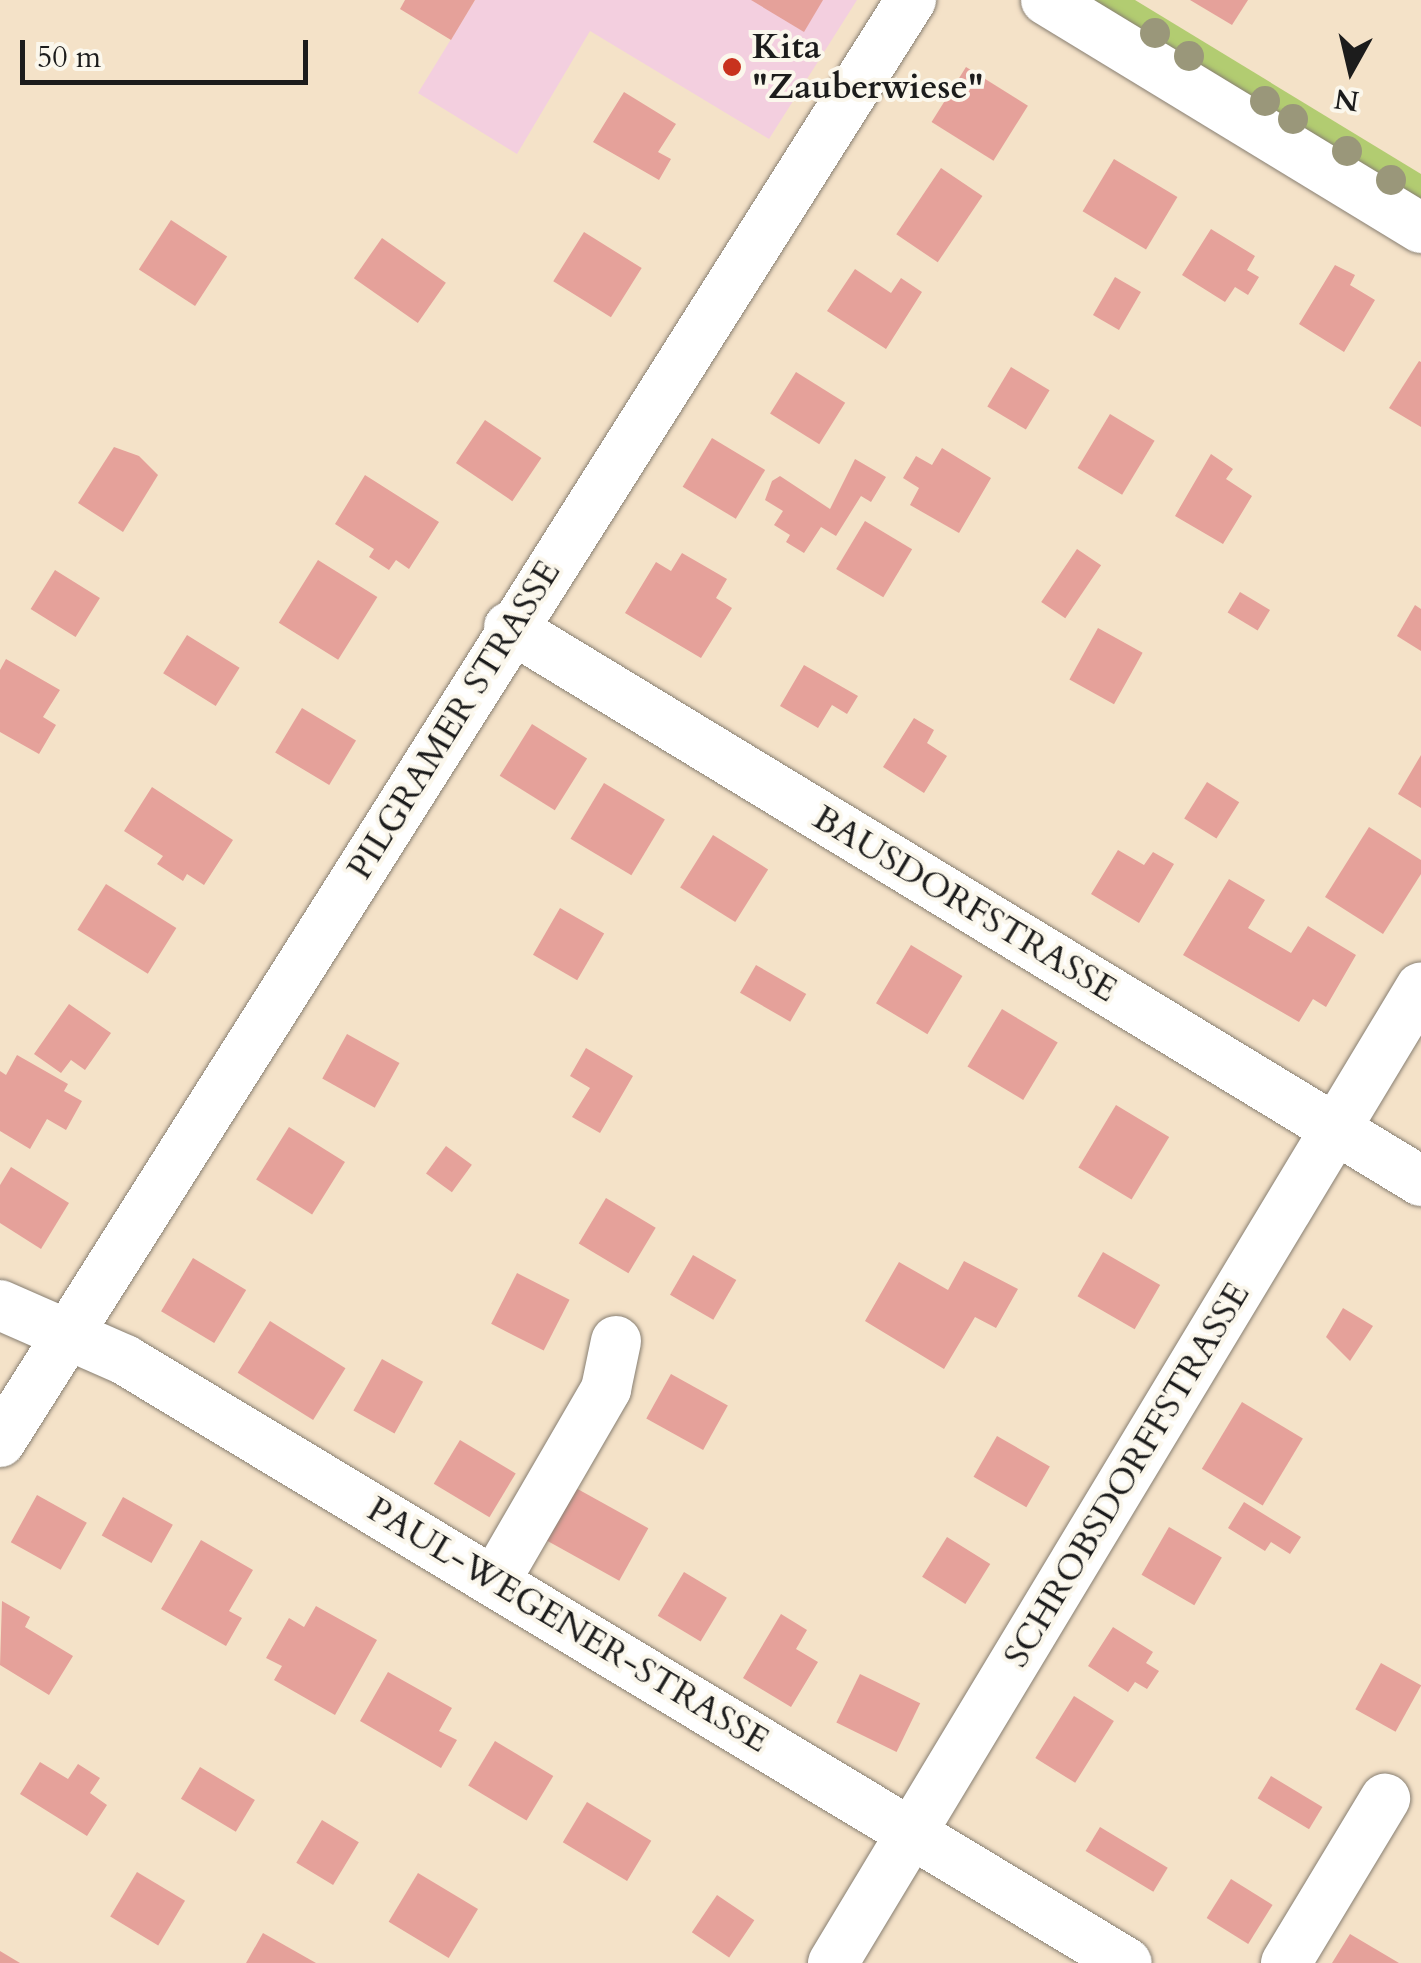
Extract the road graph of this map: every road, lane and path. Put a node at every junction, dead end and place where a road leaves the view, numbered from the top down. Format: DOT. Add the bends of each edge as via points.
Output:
graph roads {
  1 [pos="911,0"];
  2 [pos="1046,0"];
  3 [pos="1421,228"];
  4 [pos="509,628"];
  5 [pos="1421,987"];
  6 [pos="1335,1129"];
  7 [pos="1421,1181"];
  8 [pos="0,1305"];
  9 [pos="70,1335"];
  10 [pos="616,1341"];
  11 [pos="0,1442"];
  12 [pos="496,1580"];
  13 [pos="1385,1799"];
  14 [pos="911,1833"];
  15 [pos="833,1963"];
  16 [pos="1127,1963"];
  17 [pos="1286,1963"];
  1 -- 4 [label="street, PILGRAMER STRASSE"];
  2 -- 3 [label="street"];
  4 -- 6 [label="street, BAUSDORFSTRASSE"];
  4 -- 9 [label="street, PILGRAMER STRASSE"];
  5 -- 6 [label="street, SCHROBSDORFFSTRASSE"];
  6 -- 7 [label="street, BAUSDORFSTRASSE"];
  6 -- 14 [label="street, SCHROBSDORFFSTRASSE"];
  8 -- 9 [label="street, PAUL-WEGENER-STRASSE"];
  9 -- 11 [label="street, PILGRAMER STRASSE"];
  9 -- 12 [label="street, PAUL-WEGENER-STRASSE" via="125,1360"];
  10 -- 12 [label="street" via="606,1389"];
  12 -- 14 [label="street, PAUL-WEGENER-STRASSE"];
  13 -- 17 [label="street"];
  14 -- 15 [label="street, SCHROBSDORFFSTRASSE"];
  14 -- 16 [label="street, PAUL-WEGENER-STRASSE"];
}
